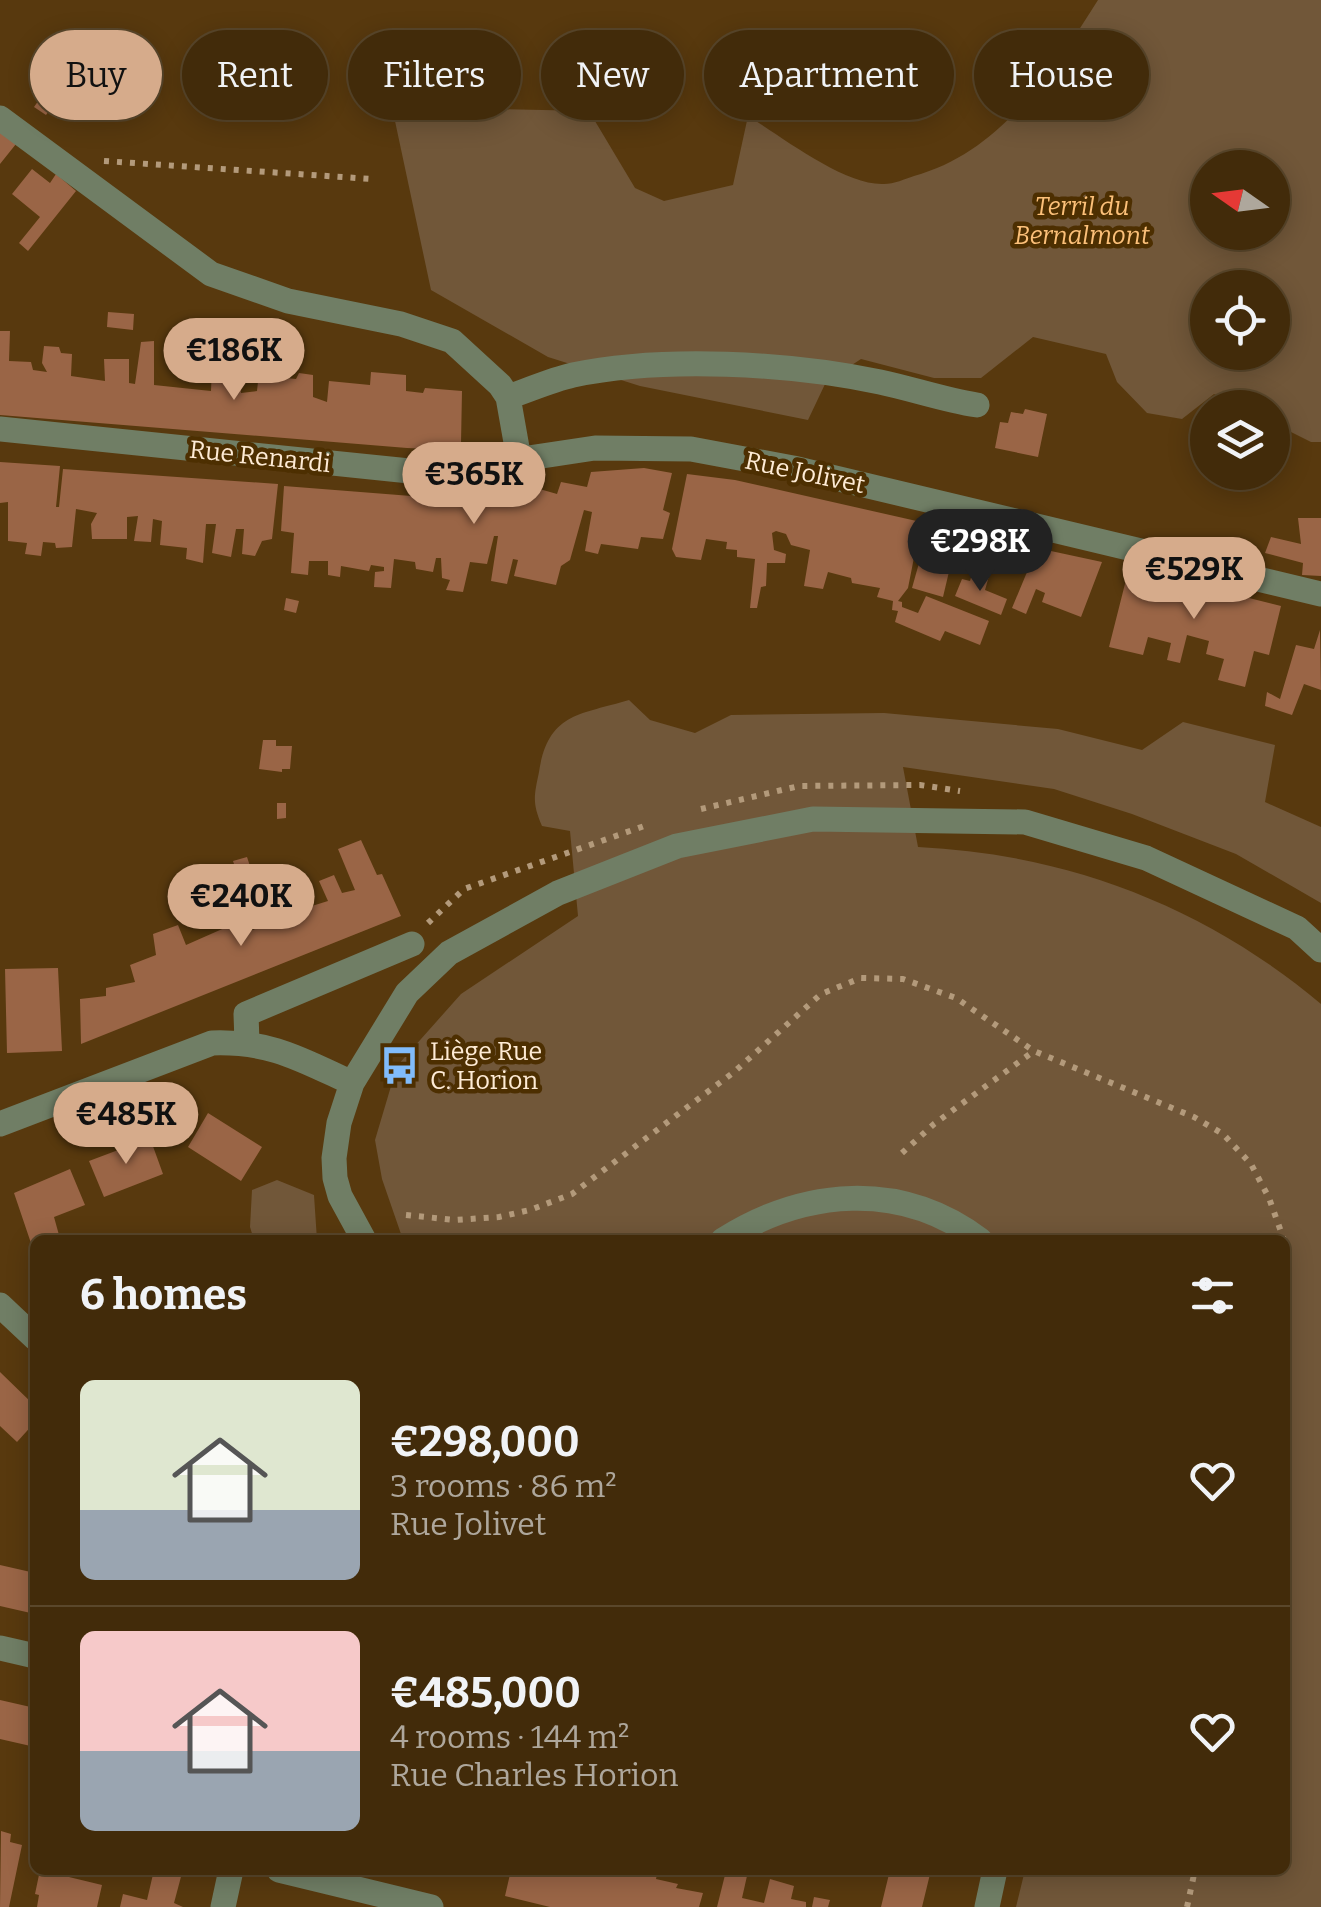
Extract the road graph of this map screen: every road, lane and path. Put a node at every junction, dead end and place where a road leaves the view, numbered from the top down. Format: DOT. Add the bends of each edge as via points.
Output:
graph roads {
  1 [pos="0,118"];
  2 [pos="53,158"];
  3 [pos="372,180"];
  4 [pos="508,397"];
  5 [pos="978,405"];
  6 [pos="0,429"];
  7 [pos="519,459"];
  8 [pos="1321,594"];
  9 [pos="412,944"];
  10 [pos="1321,950"];
  11 [pos="247,1042"];
  12 [pos="1034,1052"];
  13 [pos="352,1083"];
  14 [pos="0,1124"];
  15 [pos="902,1153"];
  16 [pos="406,1216"];
  17 [pos="361,1235"];
  18 [pos="732,1235"];
  19 [pos="972,1235"];
  20 [pos="1282,1235"];
  21 [pos="0,1305"];
  22 [pos="30,1333"];
  23 [pos="0,1648"];
  24 [pos="30,1655"];
  25 [pos="231,1875"];
  26 [pos="299,1875"];
  27 [pos="995,1875"];
  28 [pos="1193,1875"];
  29 [pos="224,1907"];
  30 [pos="432,1907"];
  31 [pos="987,1907"];
  32 [pos="1187,1907"];
  1 -- 2 [label="street"];
  2 -- 3 [label="path"];
  2 -- 4 [label="street" via="210,274 288,301 452,341"];
  4 -- 5 [label="street" via="573,375 689,364 806,370"];
  4 -- 7 [label="street"];
  6 -- 7 [label="street, Rue Renardi" via="428,473"];
  7 -- 8 [label="street, Rue Jolivet" via="595,448 690,450 794,468"];
  9 -- 11 [label="street" via="246,1014"];
  10 -- 13 [label="street" via="1297,928 1146,858 1026,822 813,820 636,859 449,952 408,993"];
  11 -- 13 [label="street"];
  11 -- 14 [label="street" via="212,1043"];
  12 -- 15 [label="path"];
  12 -- 16 [label="path" via="956,998 903,979 861,978 821,994 734,1072 572,1194 499,1216"];
  12 -- 20 [label="path" via="1223,1134 1251,1164"];
  13 -- 17 [label="street" via="334,1158 340,1196"];
  18 -- 19 [label="street" via="781,1209 844,1198 913,1204"];
  21 -- 22 [label="street"];
  23 -- 24 [label="street"];
  25 -- 29 [label="street"];
  26 -- 30 [label="street"];
  27 -- 31 [label="street"];
  28 -- 32 [label="path"];
}
